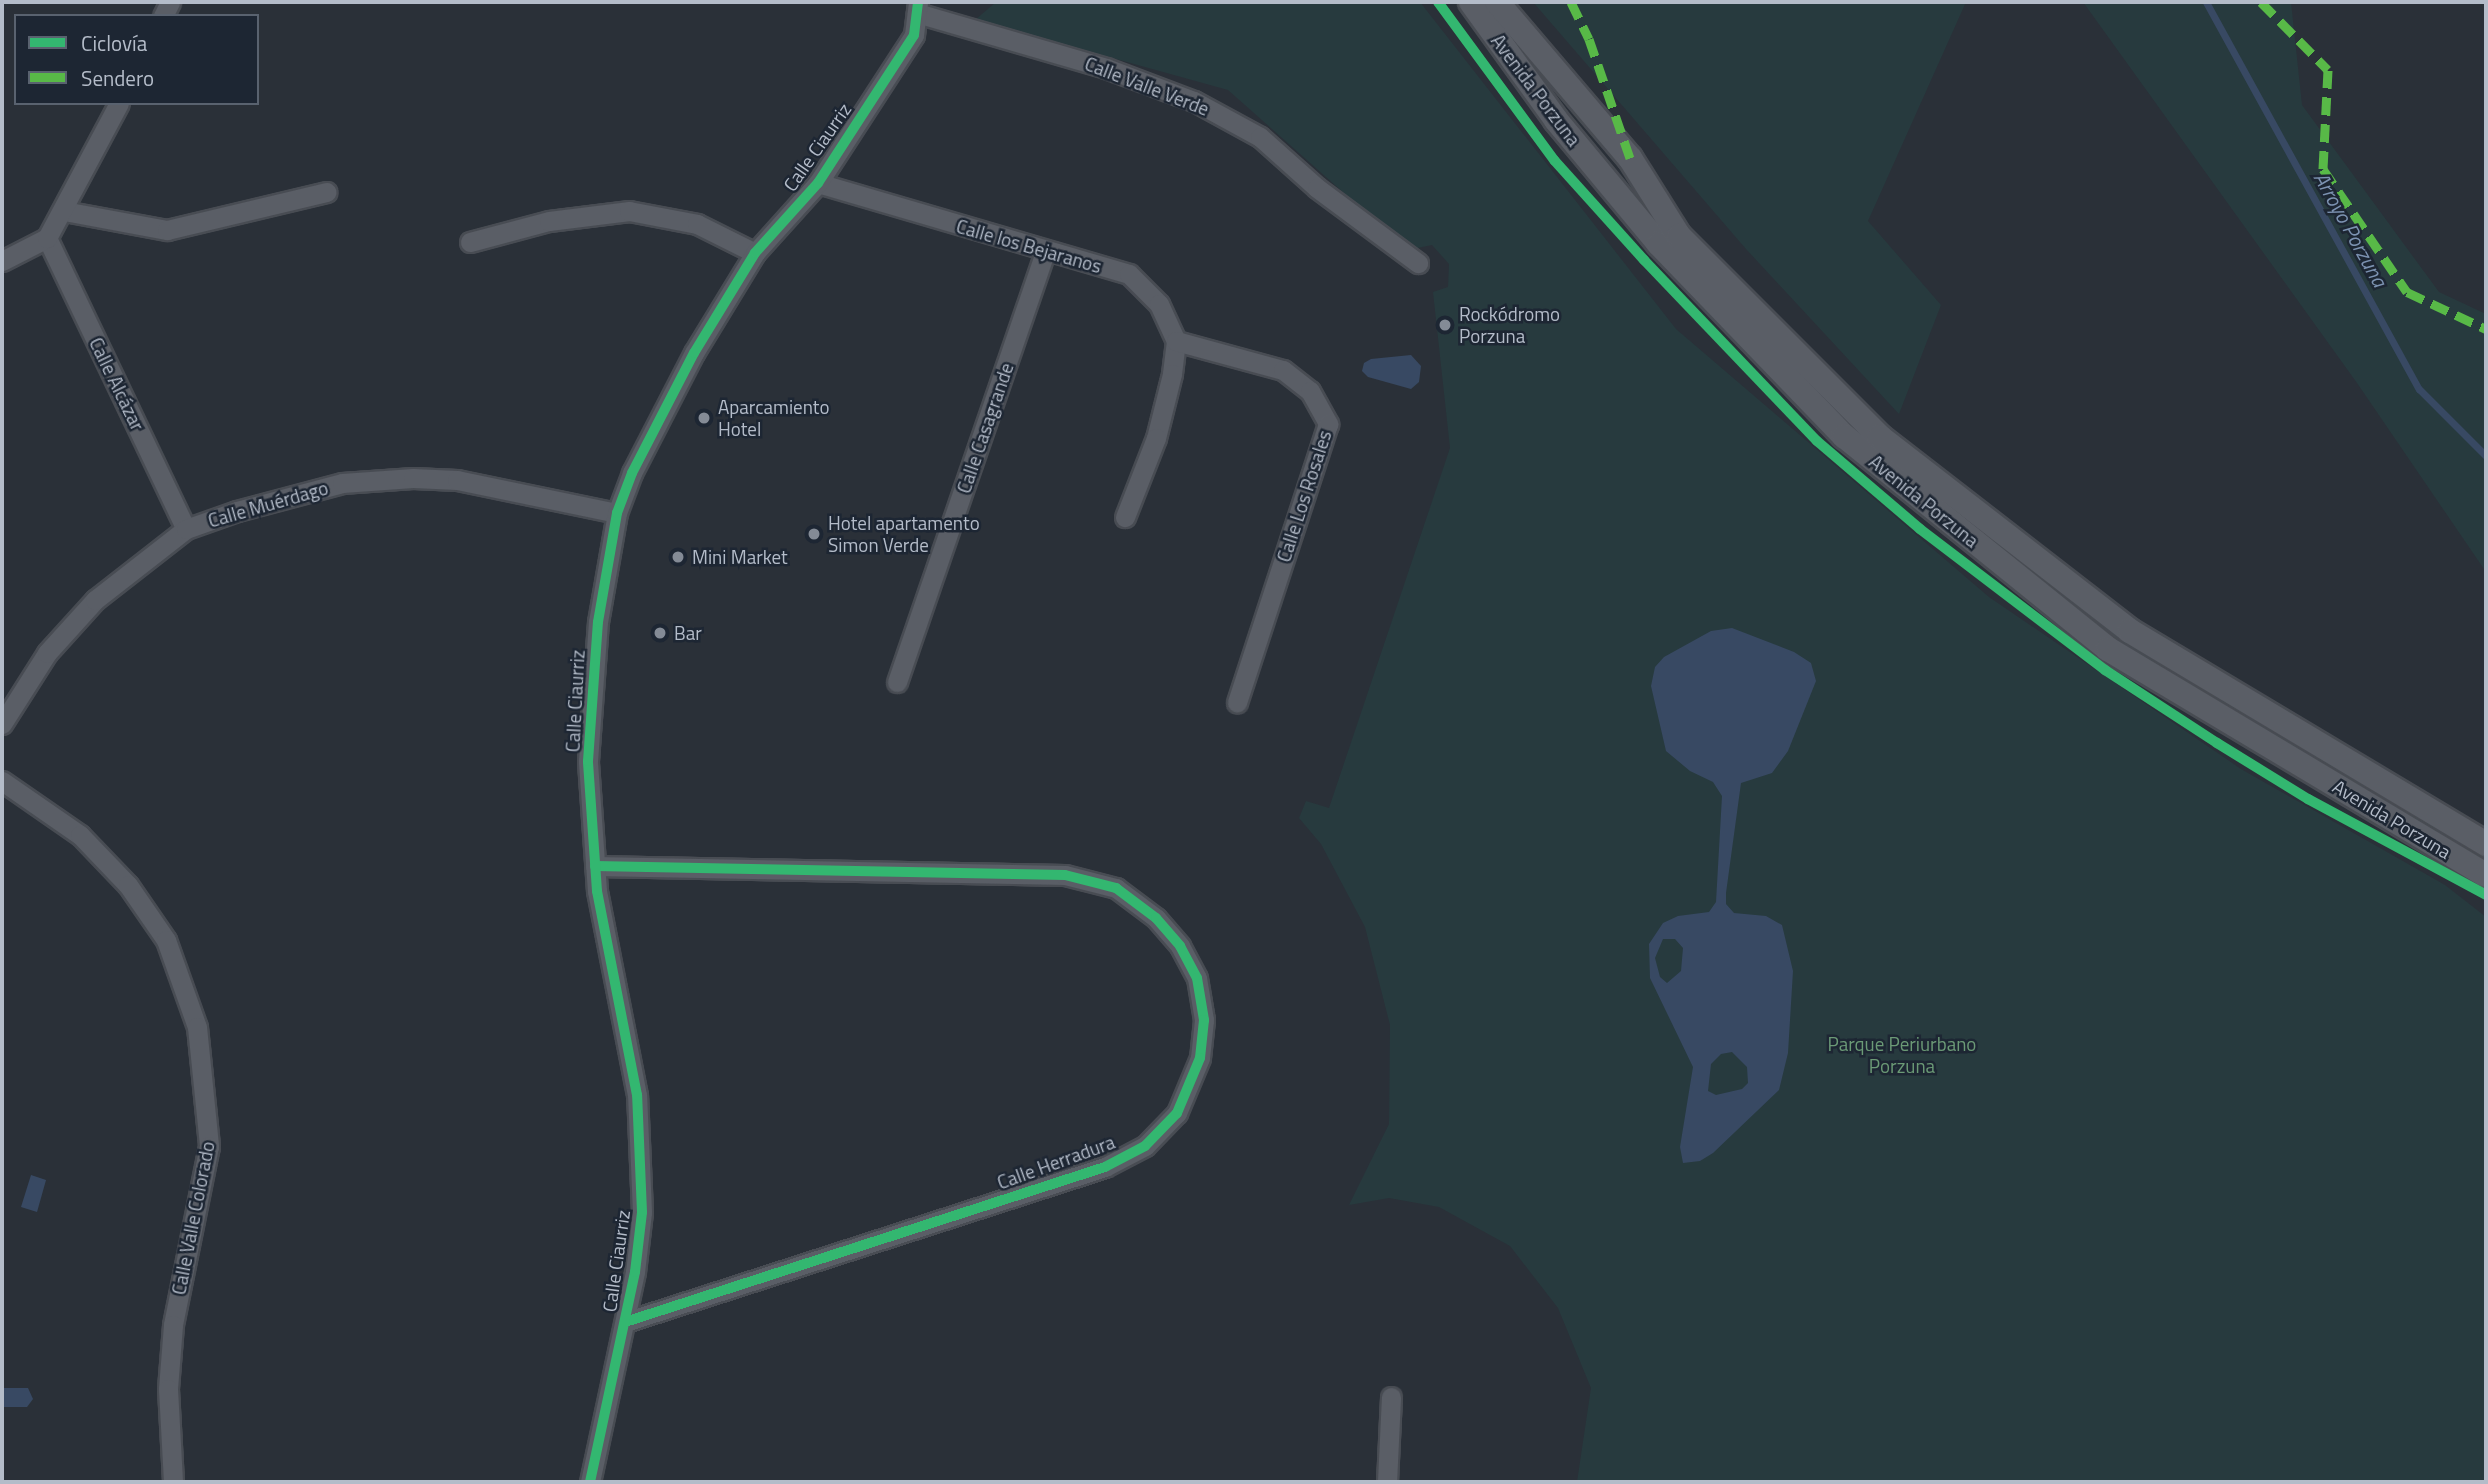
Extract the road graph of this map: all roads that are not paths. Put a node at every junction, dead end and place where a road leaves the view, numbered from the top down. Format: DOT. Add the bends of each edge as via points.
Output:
graph roads {
  1 [pos="1471,2"];
  2 [pos="1497,2"];
  3 [pos="918,7"];
  4 [pos="118,105"];
  5 [pos="818,183"];
  6 [pos="327,192"];
  7 [pos="64,211"];
  8 [pos="47,238"];
  9 [pos="470,242"];
  10 [pos="755,253"];
  11 [pos="1045,253"];
  12 [pos="2,261"];
  13 [pos="1418,263"];
  14 [pos="1176,341"];
  15 [pos="617,513"];
  16 [pos="1125,517"];
  17 [pos="186,529"];
  18 [pos="897,682"];
  19 [pos="1237,702"];
  20 [pos="2,724"];
  21 [pos="2,781"];
  22 [pos="2486,844"];
  23 [pos="595,866"];
  24 [pos="2486,875"];
  25 [pos="625,1322"];
  26 [pos="1391,1397"];
  27 [pos="173,1482"];
  28 [pos="590,1482"];
  29 [pos="1387,1482"];
  1 -- 24 [label="street, Avenida Porzuna" via="1556,120 1659,244 1844,436 2108,649"];
  2 -- 22 [label="street, Avenida Porzuna" via="1630,158 1679,236 1880,437 2130,631"];
  3 -- 5 [label="street, Calle Ciaurriz" via="914,35"];
  3 -- 13 [label="street, Calle Valle Verde" via="1194,101 1260,136 1317,188"];
  4 -- 7 [label="street"];
  5 -- 10 [label="street, Calle Ciaurriz"];
  5 -- 11 [label="street, Calle los Bejaranos"];
  6 -- 7 [label="street" via="167,230"];
  7 -- 8 [label="street"];
  8 -- 12 [label="street"];
  8 -- 17 [label="street, Calle Alcázar"];
  9 -- 10 [label="street" via="549,220 629,211 697,224"];
  10 -- 15 [label="street, Calle Ciaurriz" via="691,358 632,473"];
  11 -- 14 [label="street, Calle los Bejaranos" via="1129,274 1158,304"];
  11 -- 18 [label="street, Calle Casagrande"];
  14 -- 16 [label="street" via="1156,438"];
  14 -- 19 [label="street, Calle Los Rosales" via="1283,370 1310,391 1328,424"];
  15 -- 17 [label="street, Calle Muérdago" via="457,480 388,479 287,495"];
  15 -- 23 [label="street, Calle Ciaurriz" via="598,622 588,722"];
  17 -- 20 [label="street, Calle Muérdago" via="95,600 47,653"];
  21 -- 27 [label="street, Calle Valle Colorado" via="80,835 128,885 166,940 197,1027 209,1104 209,1146 173,1325 168,1389"];
  23 -- 25 [label="street, Calle Ciaurriz" via="637,1095 642,1153 642,1212"];
  23 -- 25 [label="street, Calle Herradura" via="1078,878 1116,888 1156,918 1180,946 1197,978 1205,1020 1199,1058 1177,1113 1145,1146 1105,1167"];
  25 -- 28 [label="street, Calle Ciaurriz"];
  26 -- 29 [label="street"];
}
